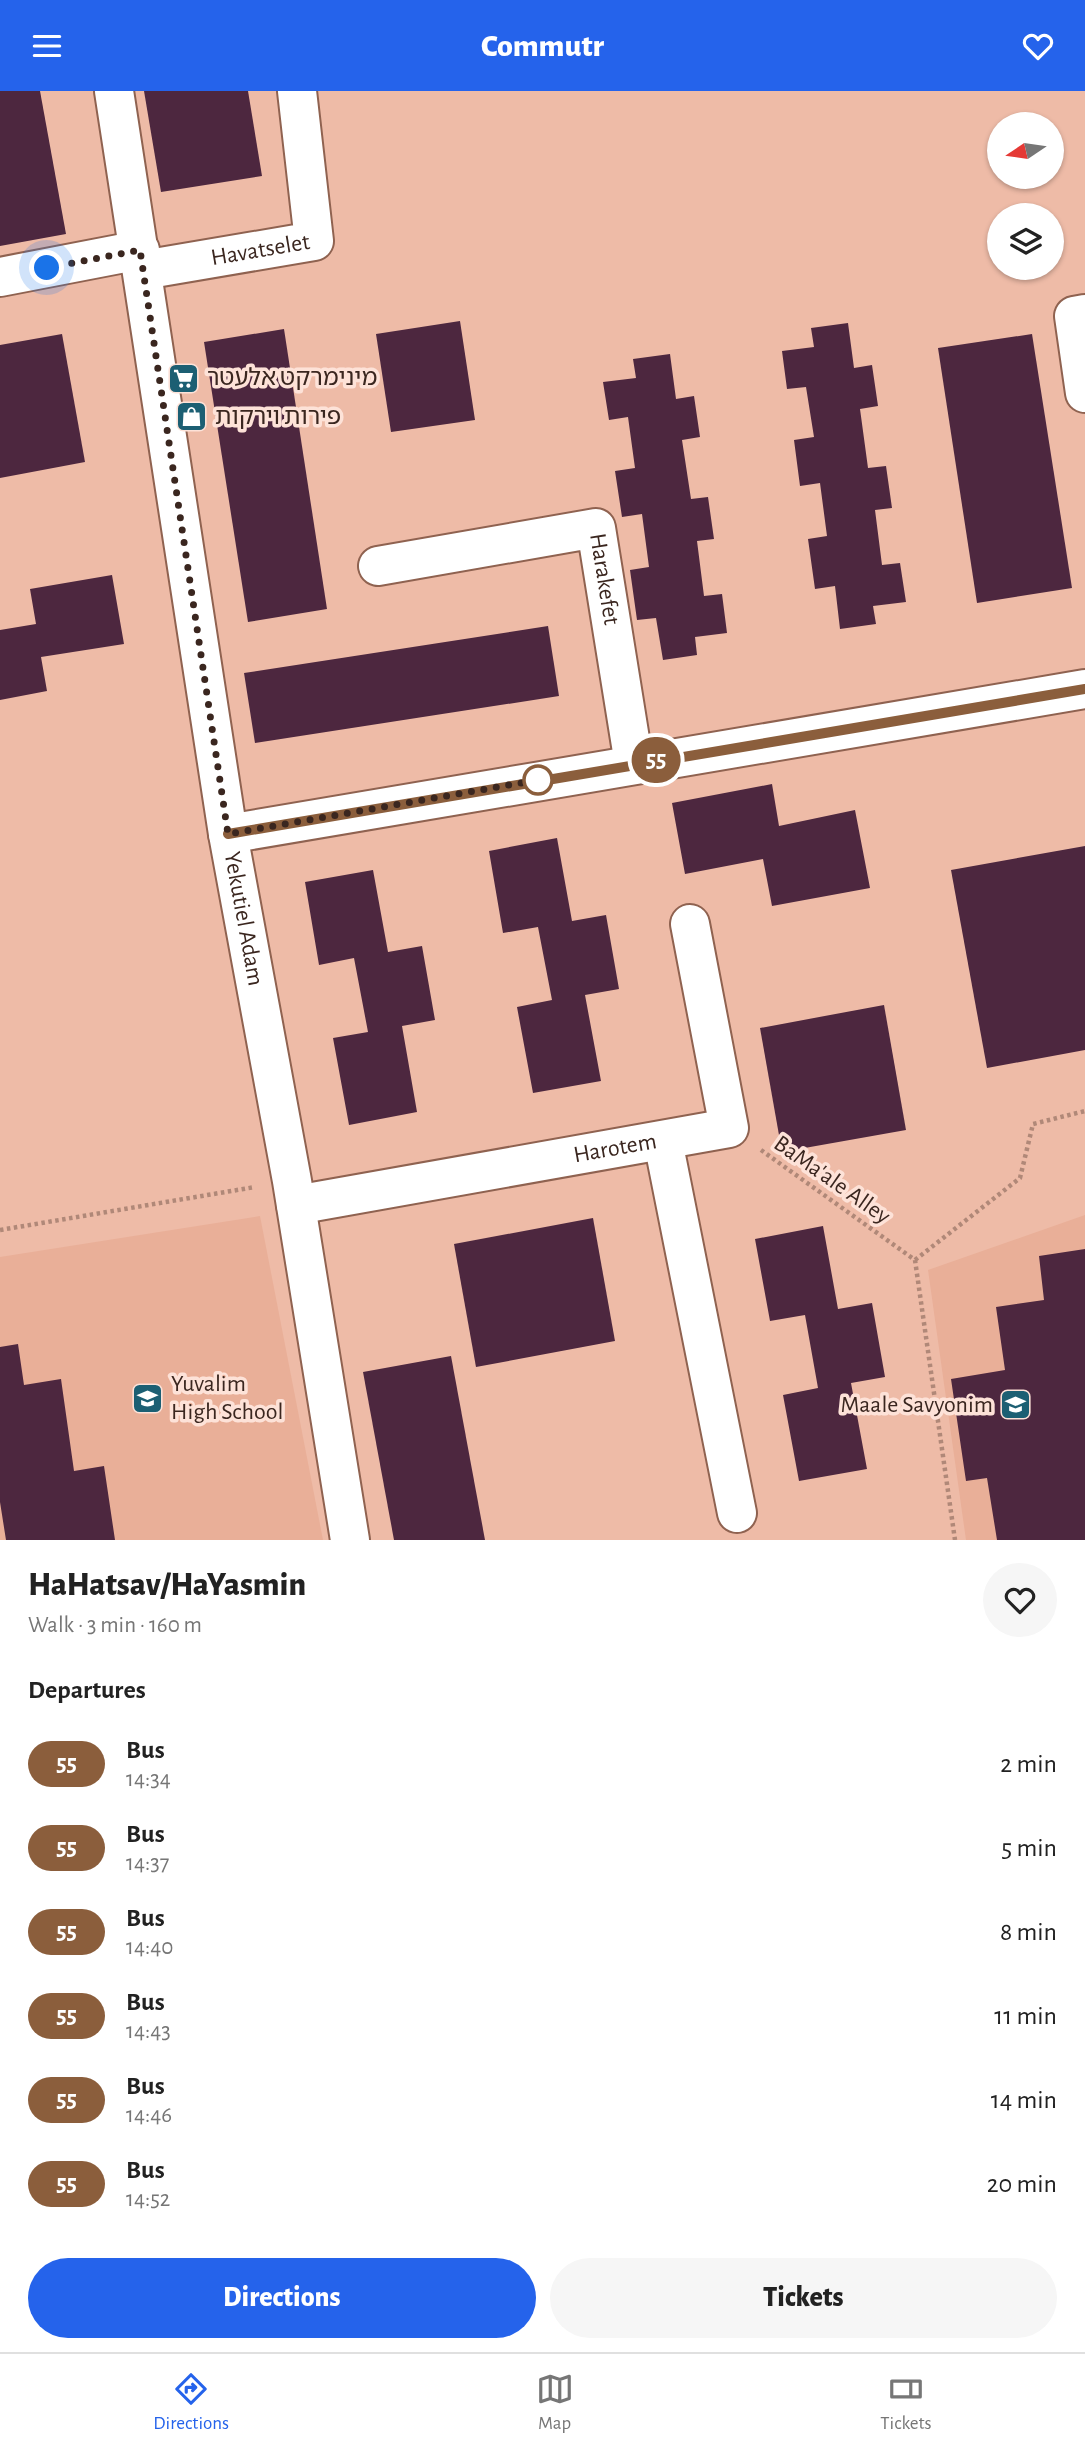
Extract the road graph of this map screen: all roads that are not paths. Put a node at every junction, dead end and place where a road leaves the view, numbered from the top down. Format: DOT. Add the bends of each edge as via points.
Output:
graph roads {
  1 [pos="114,91"];
  2 [pos="297,91"];
  3 [pos="141,260"];
  4 [pos="0,277"];
  5 [pos="1085,314"];
  6 [pos="1085,393"];
  7 [pos="378,566"];
  8 [pos="1085,689"];
  9 [pos="634,764"];
  10 [pos="228,834"];
  11 [pos="690,924"];
  12 [pos="663,1141"];
  13 [pos="294,1193"];
  14 [pos="737,1513"];
  15 [pos="350,1540"];
  1 -- 3 [label="street, Yekutiel Adam"];
  2 -- 3 [label="street, Havatselet" via="314,241"];
  3 -- 4 [label="street"];
  3 -- 10 [label="street, Yekutiel Adam"];
  5 -- 6 [label="street" via="1074,316"];
  7 -- 9 [label="street, Harakefet" via="596,528"];
  8 -- 9 [label="street"];
  9 -- 10 [label="street"];
  10 -- 13 [label="street, Yekutiel Adam"];
  11 -- 12 [label="street, Harotem" via="729,1128"];
  12 -- 13 [label="street, Harotem"];
  12 -- 14 [label="street"];
  13 -- 15 [label="street, Yekutiel Adam"];
}
